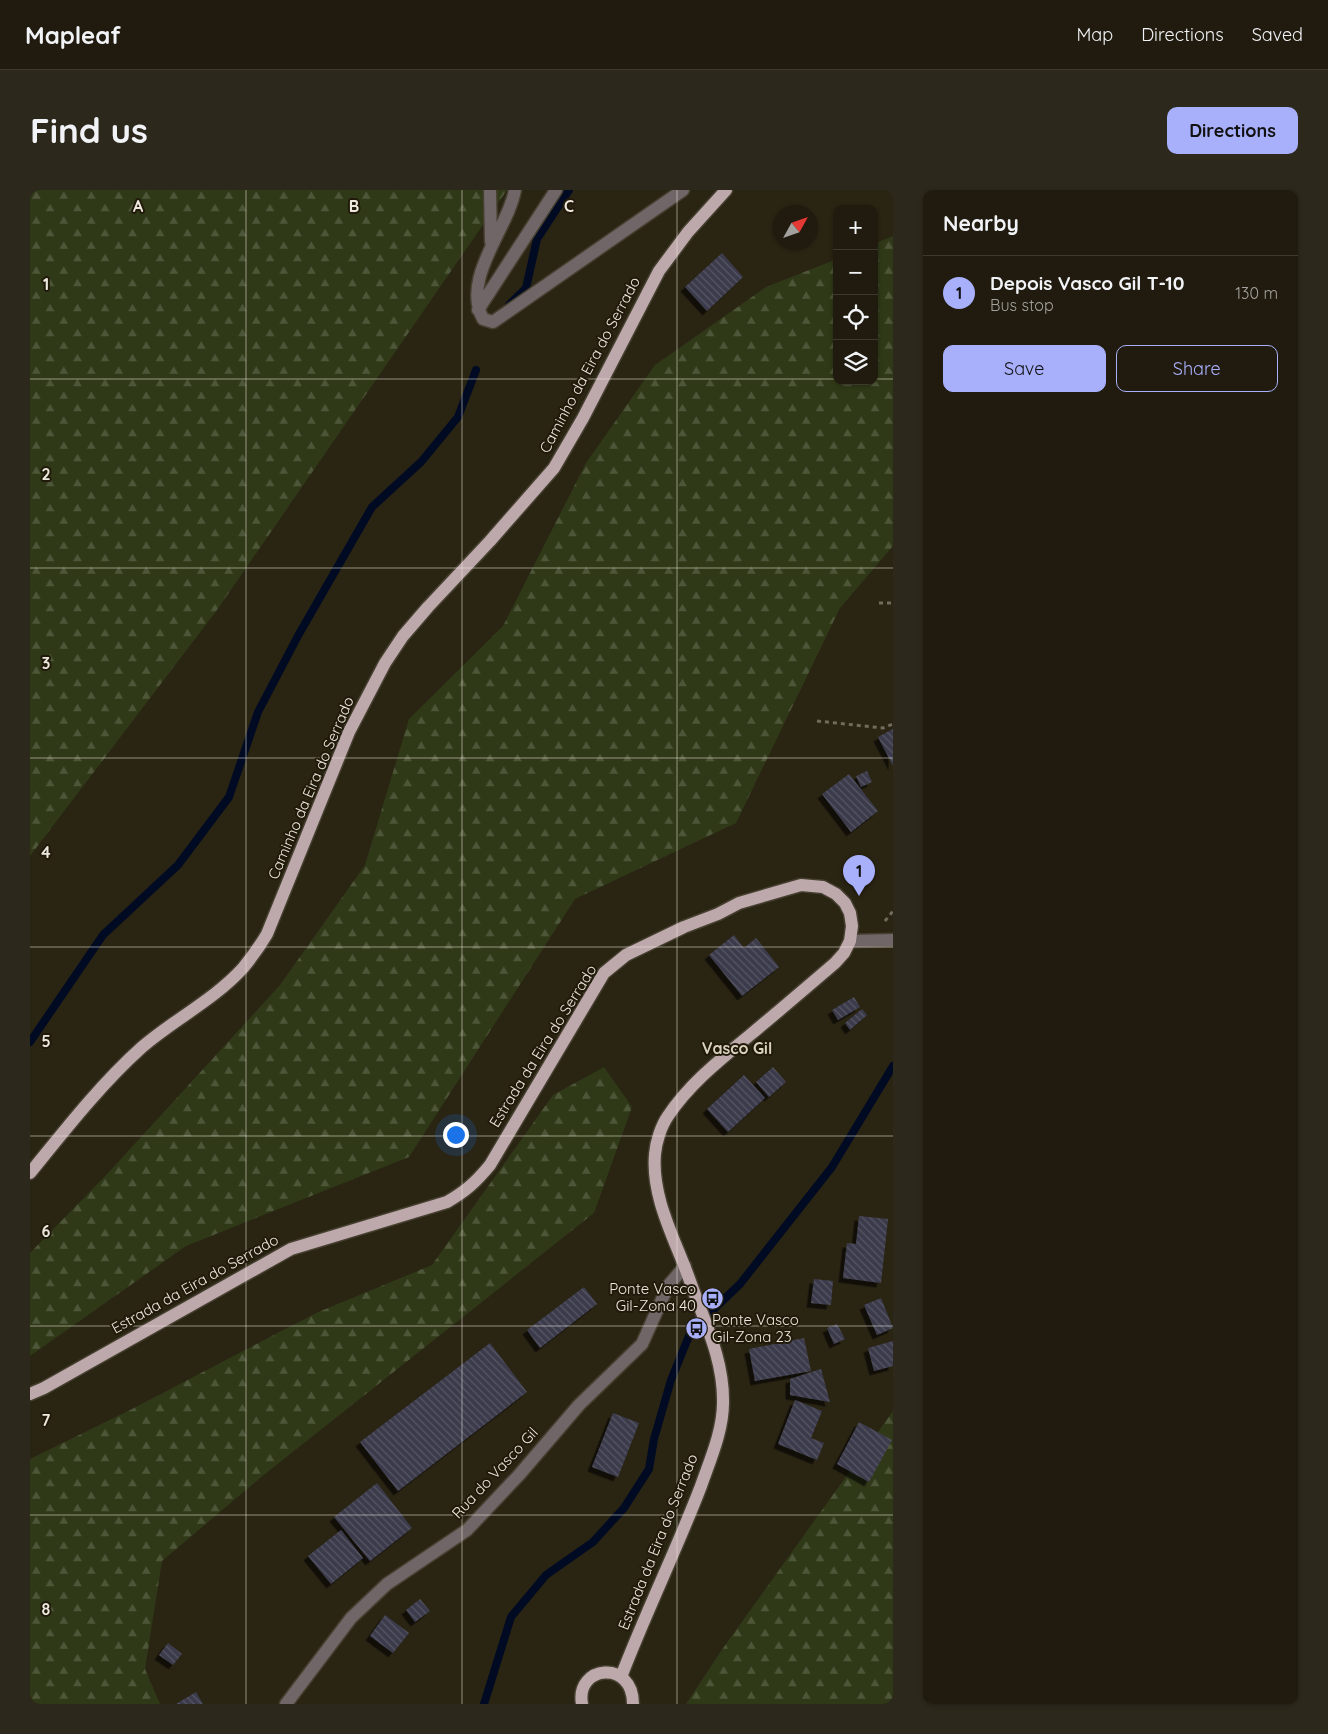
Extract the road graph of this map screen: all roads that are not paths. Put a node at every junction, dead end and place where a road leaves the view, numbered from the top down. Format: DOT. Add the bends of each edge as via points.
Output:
graph roads {
  1 [pos="490,190"];
  2 [pos="515,190"];
  3 [pos="556,190"];
  4 [pos="683,190"];
  5 [pos="726,190"];
  6 [pos="491,245"];
  7 [pos="478,310"];
  8 [pos="893,940"];
  9 [pos="850,941"];
  10 [pos="30,1173"];
  11 [pos="685,1266"];
  12 [pos="30,1394"];
  13 [pos="621,1676"];
  14 [pos="286,1704"];
  15 [pos="582,1704"];
  16 [pos="633,1704"];
  1 -- 6 [label="street"];
  2 -- 6 [label="street" via="513,202"];
  3 -- 7 [label="street"];
  4 -- 7 [label="street" via="493,322 483,319"];
  5 -- 10 [label="main road, Caminho da Eira do Serrado" via="688,232 659,271 554,468 428,607 385,663 349,732 267,934 257,950 242,969 142,1048 94,1094"];
  6 -- 7 [label="street" via="478,285"];
  8 -- 9 [label="street"];
  9 -- 11 [label="main road, Estrada da Eira do Serrado" via="836,963 727,1054 667,1116 654,1154 655,1176 667,1224"];
  9 -- 12 [label="main road, Estrada da Eira do Serrado" via="852,926 845,903 823,888 801,885 739,904 626,954 604,974 490,1165 467,1190 447,1202 292,1249"];
  11 -- 13 [label="main road, Estrada da Eira do Serrado" via="720,1362 723,1383 721,1426 682,1537"];
  11 -- 14 [label="street, Rua do Vasco Gil" via="668,1286 642,1344 579,1405 467,1530 387,1584 351,1618"];
  13 -- 15 [label="main road" via="606,1672 591,1678 582,1691"];
  13 -- 16 [label="main road" via="631,1689"];
}
